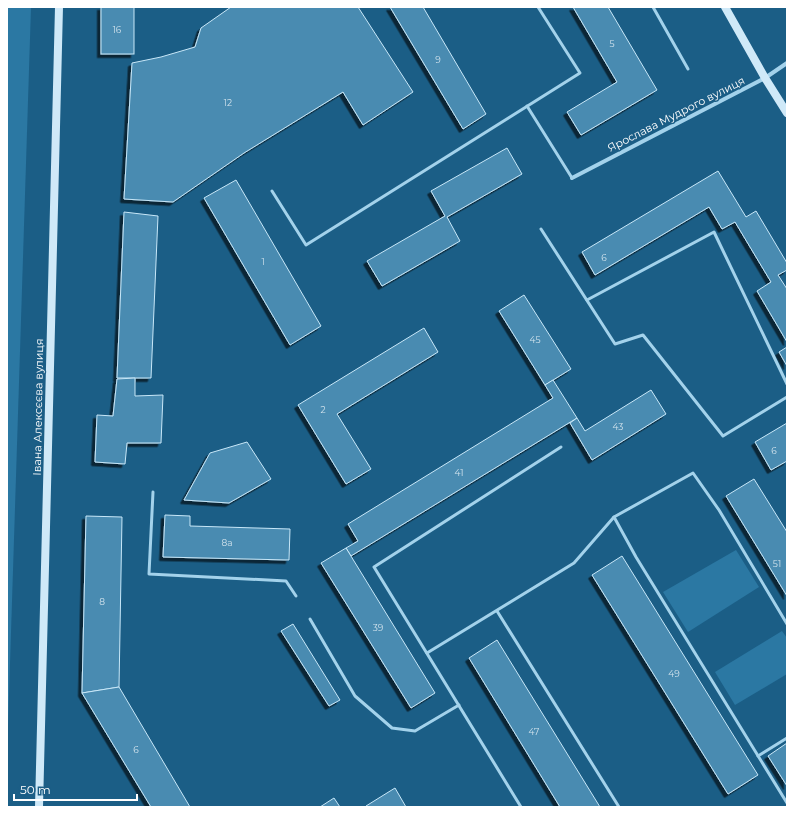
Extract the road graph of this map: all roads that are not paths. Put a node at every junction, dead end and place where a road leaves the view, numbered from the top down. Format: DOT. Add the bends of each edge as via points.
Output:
graph roads {
  1 [pos="59,7"];
  2 [pos="538,7"];
  3 [pos="653,7"];
  4 [pos="725,7"];
  5 [pos="787,63"];
  6 [pos="688,69"];
  7 [pos="765,78"];
  8 [pos="527,106"];
  9 [pos="787,113"];
  10 [pos="572,178"];
  11 [pos="272,191"];
  12 [pos="542,228"];
  13 [pos="587,300"];
  14 [pos="787,384"];
  15 [pos="787,397"];
  16 [pos="561,447"];
  17 [pos="153,492"];
  18 [pos="614,517"];
  19 [pos="296,596"];
  20 [pos="497,611"];
  21 [pos="310,619"];
  22 [pos="787,624"];
  23 [pos="427,653"];
  24 [pos="459,705"];
  25 [pos="787,738"];
  26 [pos="758,756"];
  27 [pos="787,803"];
  28 [pos="39,807"];
  29 [pos="521,807"];
  30 [pos="619,807"];
  1 -- 28 [label="street, Івана Алексєєва вулиця"];
  2 -- 8 [label="lane" via="580,73"];
  3 -- 6 [label="lane"];
  4 -- 7 [label="street"];
  5 -- 7 [label="street, Ярослава Мудрого вулиця"];
  7 -- 9 [label="street"];
  7 -- 10 [label="street, Ярослава Мудрого вулиця"];
  8 -- 10 [label="lane"];
  8 -- 11 [label="lane" via="306,245"];
  12 -- 13 [label="lane"];
  13 -- 14 [label="lane" via="714,232"];
  13 -- 15 [label="lane" via="615,344 644,335 723,436"];
  16 -- 23 [label="lane" via="374,566"];
  17 -- 19 [label="lane" via="149,574 286,581"];
  18 -- 20 [label="lane" via="574,564"];
  18 -- 22 [label="lane" via="693,473 719,510"];
  18 -- 26 [label="lane"];
  20 -- 23 [label="lane"];
  20 -- 30 [label="lane"];
  21 -- 24 [label="lane" via="355,696 392,728 415,731"];
  23 -- 24 [label="lane"];
  24 -- 29 [label="lane"];
  25 -- 26 [label="lane"];
  26 -- 27 [label="lane"];
}
